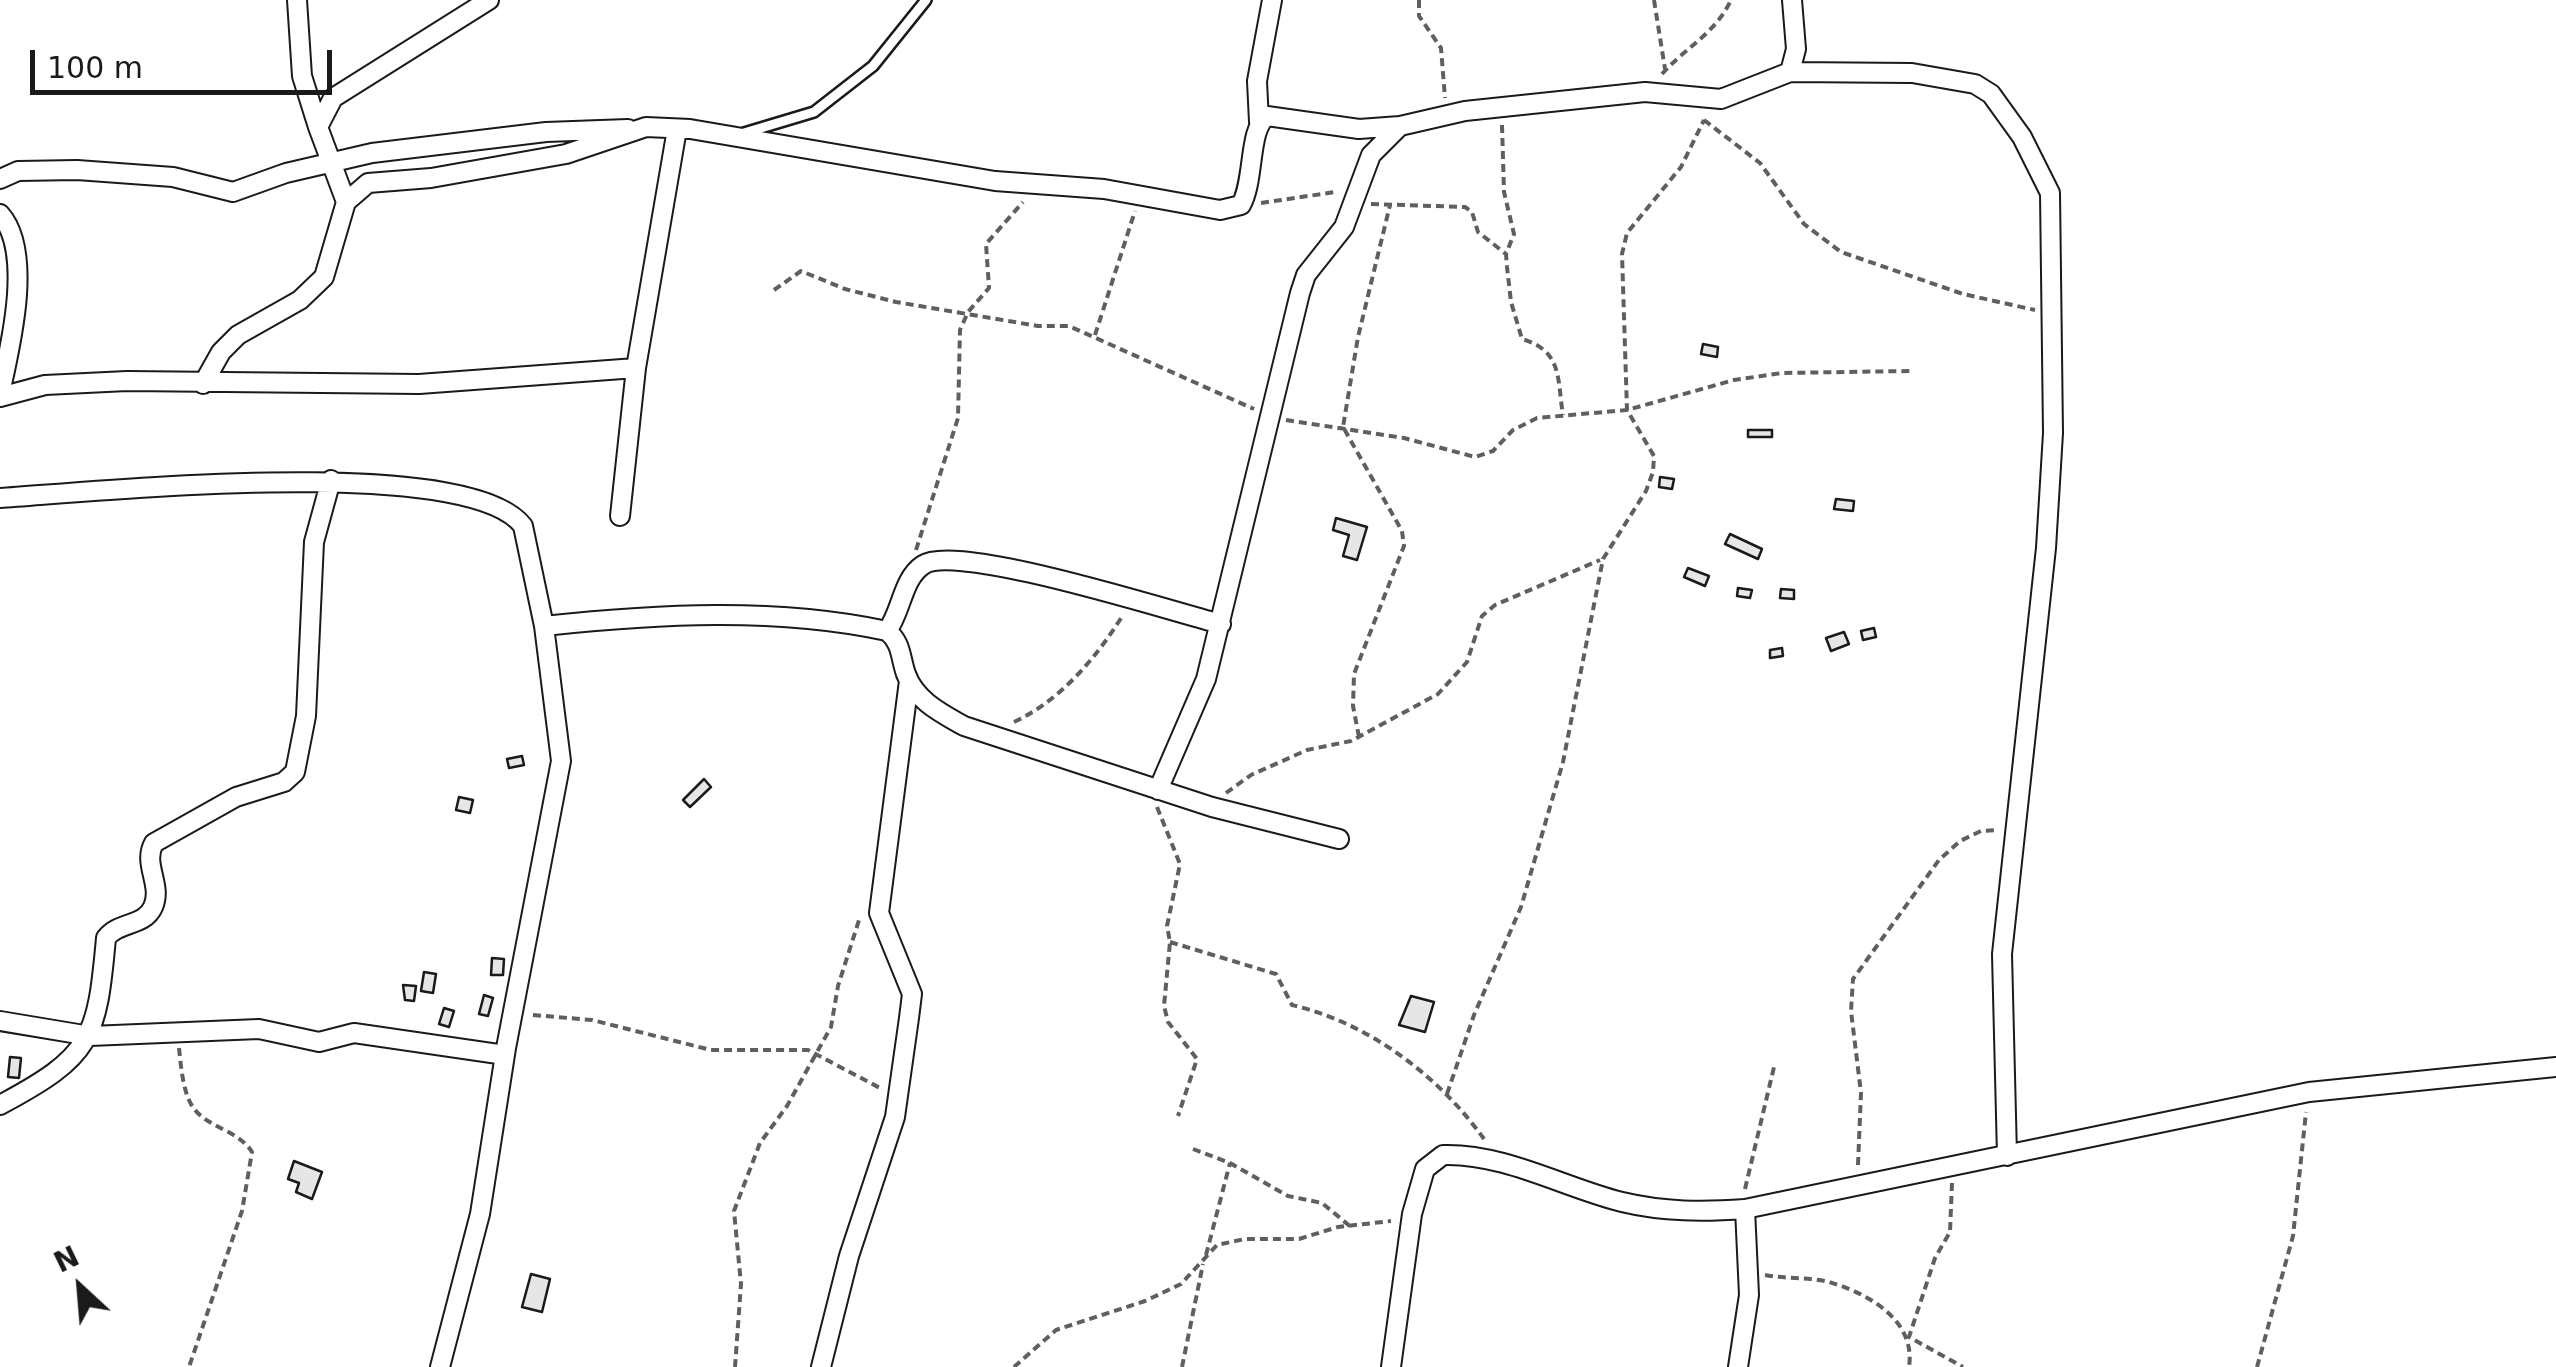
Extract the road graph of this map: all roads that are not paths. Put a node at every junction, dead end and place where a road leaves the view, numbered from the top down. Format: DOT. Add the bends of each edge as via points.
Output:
graph roads {
  1 [pos="297,0"];
  2 [pos="489,0"];
  3 [pos="926,0"];
  4 [pos="1272,0"];
  5 [pos="1792,0"];
  6 [pos="1790,72"];
  7 [pos="1259,122"];
  8 [pos="318,126"];
  9 [pos="1400,126"];
  10 [pos="634,129"];
  11 [pos="677,129"];
  12 [pos="732,136"];
  13 [pos="332,165"];
  14 [pos="0,179"];
  15 [pos="346,202"];
  16 [pos="0,214"];
  17 [pos="636,368"];
  18 [pos="203,384"];
  19 [pos="0,395"];
  20 [pos="331,480"];
  21 [pos="0,498"];
  22 [pos="620,516"];
  23 [pos="1222,624"];
  24 [pos="544,626"];
  25 [pos="887,631"];
  26 [pos="909,681"];
  27 [pos="1155,789"];
  28 [pos="1338,839"];
  29 [pos="0,1021"];
  30 [pos="90,1036"];
  31 [pos="505,1055"];
  32 [pos="2556,1067"];
  33 [pos="0,1105"];
  34 [pos="2007,1156"];
  35 [pos="1745,1209"];
  36 [pos="440,1367"];
  37 [pos="821,1367"];
  38 [pos="1391,1367"];
  39 [pos="1738,1367"];
  1 -- 8 [label="street" via="302,76"];
  2 -- 8 [label="street" via="333,98"];
  3 -- 12 [label="lane" via="873,66 814,112"];
  4 -- 7 [label="street" via="1258,82"];
  5 -- 6 [label="street" via="1796,49"];
  6 -- 9 [label="street" via="1721,100 1645,92 1450,114"];
  6 -- 34 [label="street" via="1912,72 1975,84 1991,94 2022,137 2050,194 2046,548 2002,954"];
  7 -- 9 [label="street" via="1274,115 1360,129"];
  7 -- 12 [label="street" via="1248,192 1241,205 1220,210"];
  8 -- 13 [label="street"];
  9 -- 23 [label="street" via="1371,155 1344,227 1306,275"];
  10 -- 11 [label="street"];
  10 -- 13 [label="street" via="422,146"];
  10 -- 15 [label="street" via="566,154 368,183"];
  11 -- 12 [label="street"];
  11 -- 17 [label="street"];
  13 -- 14 [label="street" via="233,192 173,177 96,172 18,171"];
  13 -- 15 [label="street"];
  15 -- 18 [label="street" via="324,278 300,300 238,335"];
  16 -- 19 [label="street" via="11,234 16,324"];
  17 -- 18 [label="street" via="419,384"];
  17 -- 22 [label="street"];
  18 -- 19 [label="street" via="126,381"];
  20 -- 21 [label="street"];
  20 -- 24 [label="street" via="489,503 515,515"];
  20 -- 30 [label="street" via="314,542 306,716 294,772 154,843 153,908 106,938"];
  23 -- 25 [label="street" via="952,558 934,560 913,575"];
  23 -- 27 [label="street" via="1206,679"];
  24 -- 25 [label="street" via="730,616"];
  24 -- 31 [label="street" via="561,762"];
  25 -- 26 [label="street" via="902,652"];
  26 -- 27 [label="street" via="931,707 986,734"];
  26 -- 37 [label="street" via="878,913 912,994 898,1098"];
  27 -- 28 [label="street"];
  29 -- 30 [label="street"];
  30 -- 31 [label="street" via="259,1028 320,1042 354,1033"];
  30 -- 33 [label="street" via="58,1072"];
  31 -- 36 [label="street" via="480,1214"];
  32 -- 34 [label="street" via="2309,1092"];
  34 -- 35 [label="street"];
  35 -- 38 [label="street" via="1687,1213 1623,1202 1506,1166 1443,1156 1426,1169 1412,1214"];
  35 -- 39 [label="street" via="1750,1262"];
}
